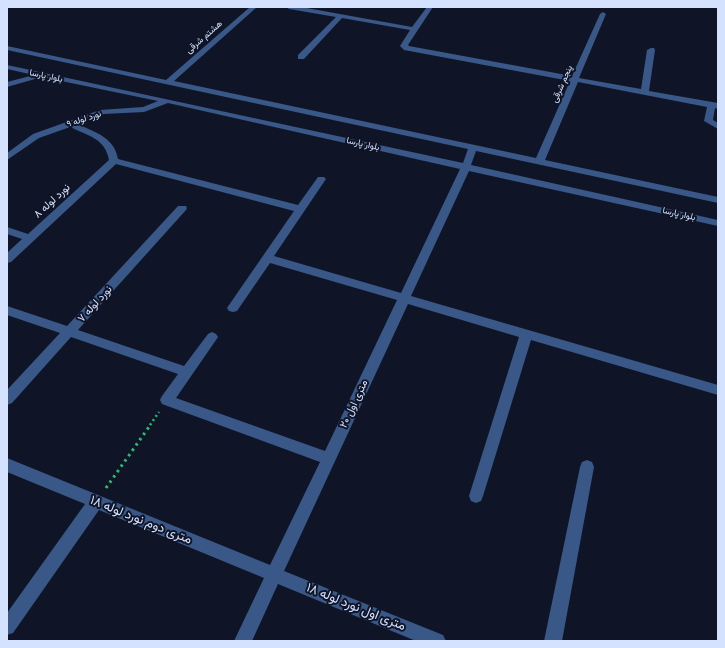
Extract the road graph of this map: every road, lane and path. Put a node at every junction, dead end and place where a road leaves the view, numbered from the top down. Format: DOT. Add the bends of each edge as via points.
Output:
graph roads {
  1 [pos="254,7"];
  2 [pos="288,7"];
  3 [pos="430,7"];
  4 [pos="603,14"];
  5 [pos="341,16"];
  6 [pos="414,29"];
  7 [pos="7,48"];
  8 [pos="651,50"];
  9 [pos="301,57"];
  10 [pos="7,67"];
  11 [pos="41,75"];
  12 [pos="574,80"];
  13 [pos="167,83"];
  14 [pos="7,85"];
  15 [pos="644,93"];
  16 [pos="169,101"];
  17 [pos="715,105"];
  18 [pos="70,124"];
  19 [pos="718,126"];
  20 [pos="473,148"];
  21 [pos="7,157"];
  22 [pos="114,161"];
  23 [pos="539,162"];
  24 [pos="466,167"];
  25 [pos="321,180"];
  26 [pos="718,200"];
  27 [pos="182,208"];
  28 [pos="301,209"];
  29 [pos="718,223"];
  30 [pos="7,230"];
  31 [pos="30,238"];
  32 [pos="267,258"];
  33 [pos="7,260"];
  34 [pos="404,299"];
  35 [pos="233,308"];
  36 [pos="7,310"];
  37 [pos="70,332"];
  38 [pos="526,335"];
  39 [pos="212,337"];
  40 [pos="187,372"];
  41 [pos="718,390"];
  42 [pos="7,399"];
  43 [pos="167,400"];
  44 [pos="329,459"];
  45 [pos="7,465"];
  46 [pos="587,467"];
  47 [pos="476,496"];
  48 [pos="96,502"];
  49 [pos="274,574"];
  50 [pos="7,627"];
  51 [pos="243,641"];
  52 [pos="437,641"];
  53 [pos="553,641"];
  1 -- 13 [label="street, هشتم شرقی"];
  2 -- 5 [label="street"];
  3 -- 6 [label="street"];
  4 -- 12 [label="street, پنجم شرقی"];
  5 -- 6 [label="street"];
  5 -- 9 [label="street"];
  6 -- 12 [label="street" via="404,46 407,48"];
  7 -- 13 [label="street, بلوار پارسا"];
  8 -- 15 [label="street"];
  10 -- 11 [label="street, بلوار پارسا"];
  11 -- 14 [label="street"];
  11 -- 16 [label="street, بلوار پارسا"];
  12 -- 15 [label="street"];
  12 -- 23 [label="street, پنجم شرقی"];
  13 -- 20 [label="street, بلوار پارسا"];
  15 -- 17 [label="street"];
  16 -- 18 [label="street, ۹ نورد لوله" via="144,109 103,112"];
  16 -- 24 [label="street, بلوار پارسا"];
  17 -- 19 [label="street" via="708,120"];
  18 -- 21 [label="street, ۹ نورد لوله" via="36,136"];
  18 -- 22 [label="street" via="104,140 112,150"];
  20 -- 23 [label="street, بلوار پارسا"];
  20 -- 24 [label="street, ۲۰ متری اول"];
  22 -- 28 [label="street"];
  22 -- 31 [label="street, ۸ نورد لوله"];
  23 -- 26 [label="street, بلوار پارسا"];
  24 -- 29 [label="street, بلوار پارسا"];
  24 -- 34 [label="street, ۲۰ متری اول"];
  25 -- 28 [label="street"];
  27 -- 37 [label="street, ۷ نورد لوله"];
  28 -- 32 [label="street"];
  30 -- 31 [label="street"];
  31 -- 33 [label="street, ۸ نورد لوله"];
  32 -- 34 [label="street"];
  32 -- 35 [label="street"];
  34 -- 38 [label="street"];
  34 -- 44 [label="street, ۲۰ متری اول"];
  36 -- 37 [label="street"];
  37 -- 40 [label="street"];
  37 -- 42 [label="street, ۷ نورد لوله"];
  38 -- 41 [label="street"];
  38 -- 47 [label="street"];
  39 -- 40 [label="street"];
  40 -- 43 [label="street"];
  43 -- 44 [label="street"];
  43 -- 48 [label="path"];
  44 -- 49 [label="street, ۲۰ متری اول"];
  45 -- 48 [label="street, ۱۸ متری دوم نورد لوله"];
  46 -- 53 [label="street"];
  48 -- 49 [label="street, ۱۸ متری دوم نورد لوله"];
  48 -- 50 [label="street"];
  49 -- 51 [label="street, ۲۰ متری اول"];
  49 -- 52 [label="street, ۱۸ متری اول نورد لوله"];
}
